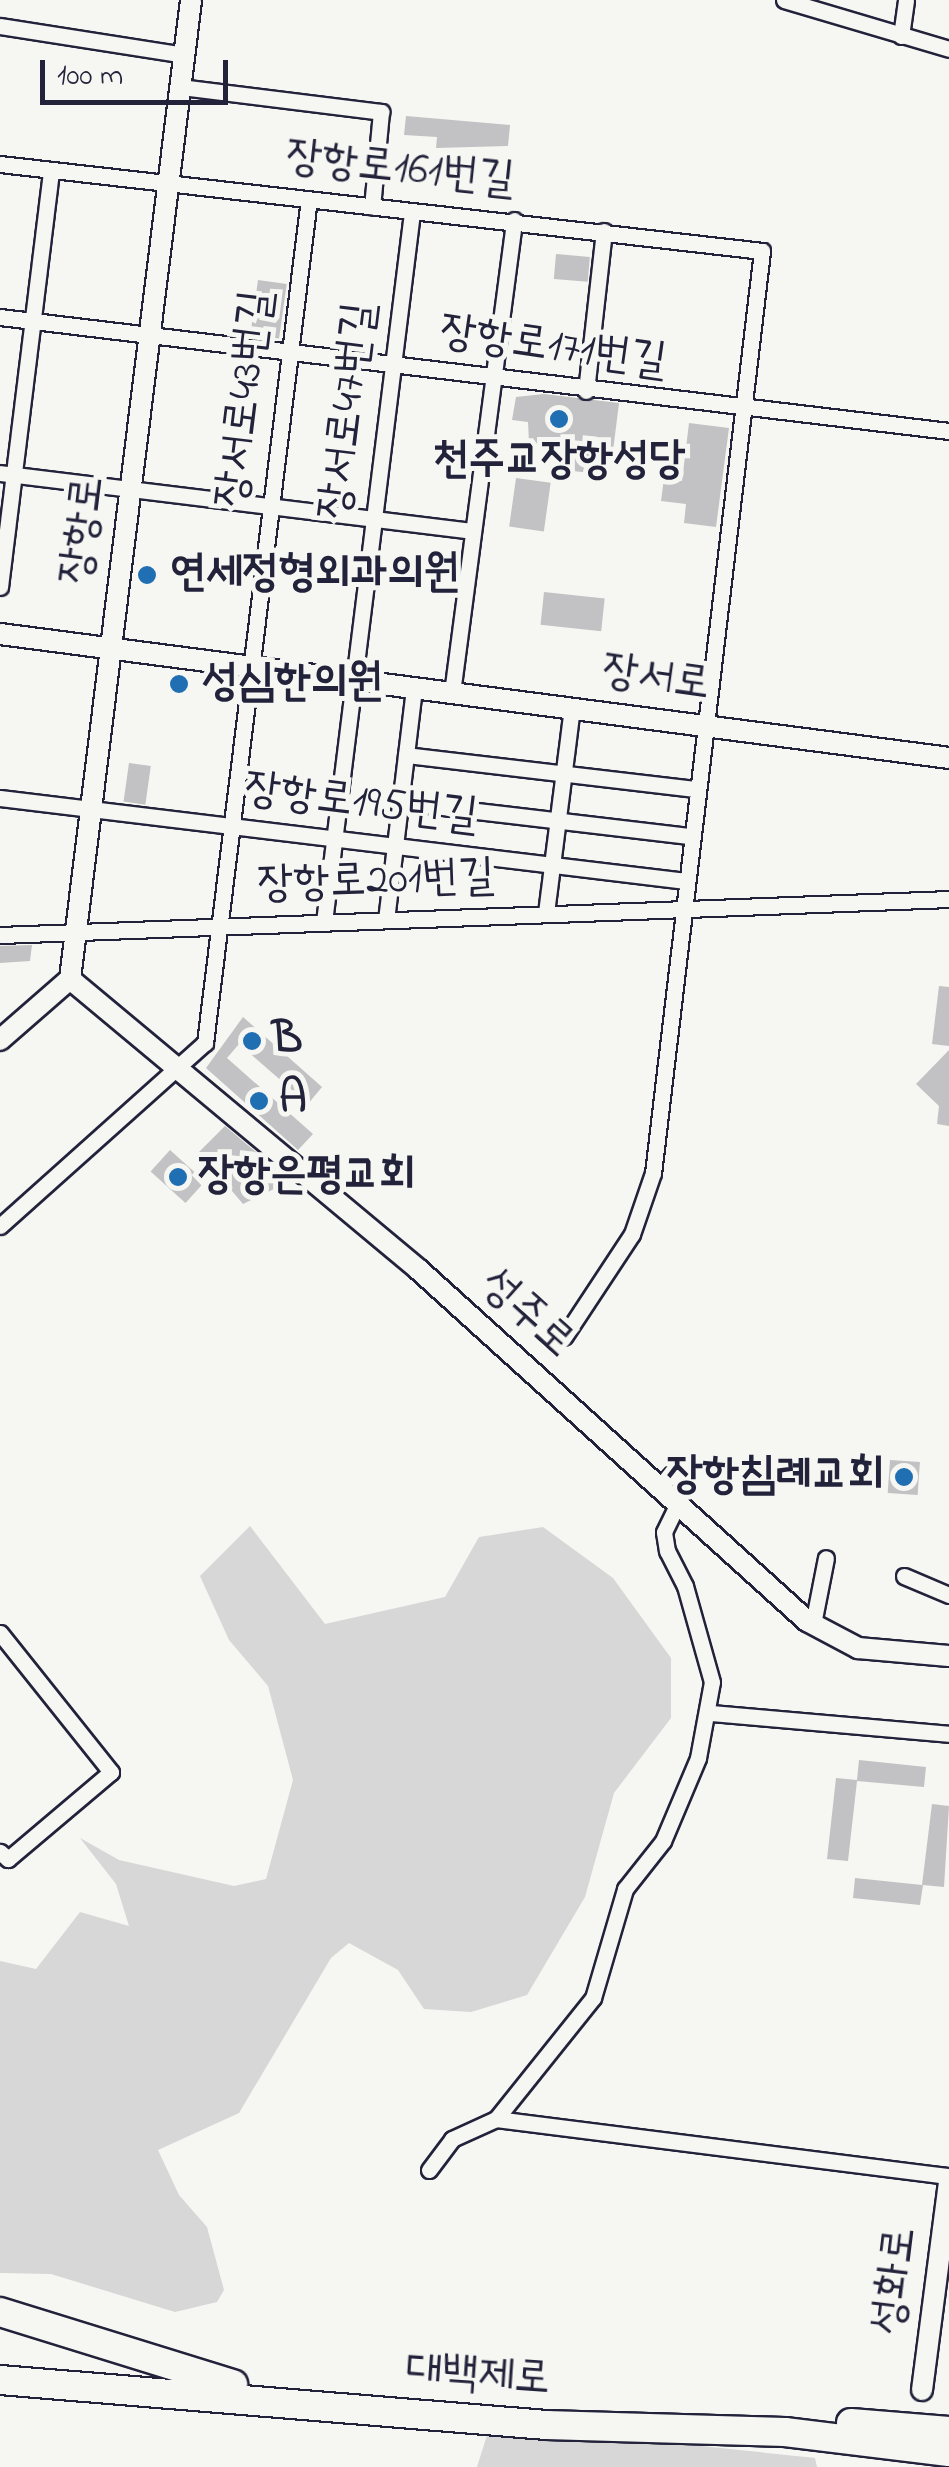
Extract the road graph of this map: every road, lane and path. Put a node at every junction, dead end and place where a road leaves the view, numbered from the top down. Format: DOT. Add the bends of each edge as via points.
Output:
graph roads {
  1 [pos="191,0"];
  2 [pos="784,0"];
  3 [pos="906,0"];
  4 [pos="0,26"];
  5 [pos="902,36"];
  6 [pos="949,49"];
  7 [pos="184,55"];
  8 [pos="180,88"];
  9 [pos="0,164"];
  10 [pos="51,170"];
  11 [pos="170,183"];
  12 [pos="309,199"];
  13 [pos="372,206"];
  14 [pos="412,212"];
  15 [pos="514,220"];
  16 [pos="604,231"];
  17 [pos="0,318"];
  18 [pos="32,322"];
  19 [pos="148,335"];
  20 [pos="288,353"];
  21 [pos="392,364"];
  22 [pos="494,376"];
  23 [pos="586,391"];
  24 [pos="742,409"];
  25 [pos="949,431"];
  26 [pos="7,474"];
  27 [pos="129,490"];
  28 [pos="270,507"];
  29 [pos="373,520"];
  30 [pos="472,531"];
  31 [pos="0,587"];
  32 [pos="0,634"];
  33 [pos="110,648"];
  34 [pos="251,668"];
  35 [pos="353,680"];
  36 [pos="414,688"];
  37 [pos="452,693"];
  38 [pos="572,708"];
  39 [pos="703,726"];
  40 [pos="406,755"];
  41 [pos="949,758"];
  42 [pos="563,774"];
  43 [pos="696,790"];
  44 [pos="0,798"];
  45 [pos="400,802"];
  46 [pos="87,808"];
  47 [pos="558,820"];
  48 [pos="229,826"];
  49 [pos="691,836"];
  50 [pos="334,839"];
  51 [pos="395,846"];
  52 [pos="552,863"];
  53 [pos="686,881"];
  54 [pos="949,900"];
  55 [pos="684,906"];
  56 [pos="546,913"];
  57 [pos="386,920"];
  58 [pos="324,922"];
  59 [pos="218,927"];
  60 [pos="72,934"];
  61 [pos="0,935"];
  62 [pos="70,979"];
  63 [pos="0,1040"];
  64 [pos="180,1070"];
  65 [pos="0,1226"];
  66 [pos="564,1338"];
  67 [pos="677,1468"];
  68 [pos="659,1488"];
  69 [pos="677,1505"];
  70 [pos="826,1558"];
  71 [pos="904,1576"];
  72 [pos="949,1594"];
  73 [pos="813,1624"];
  74 [pos="0,1633"];
  75 [pos="949,1656"];
  76 [pos="710,1713"];
  77 [pos="949,1734"];
  78 [pos="0,1852"];
  79 [pos="496,2119"];
  80 [pos="430,2170"];
  81 [pos="949,2179"];
  82 [pos="0,2312"];
  83 [pos="0,2362"];
  84 [pos="0,2380"];
  85 [pos="922,2390"];
  86 [pos="234,2391"];
  87 [pos="0,2398"];
  88 [pos="949,2431"];
  89 [pos="949,2452"];
  1 -- 7 [label="street, 장항로"];
  2 -- 5 [label="street"];
  3 -- 5 [label="street"];
  4 -- 7 [label="street"];
  5 -- 6 [label="street"];
  7 -- 8 [label="street, 장항로"];
  8 -- 11 [label="street, 장항로"];
  8 -- 13 [label="street" via="381,112"];
  9 -- 10 [label="street, 장항로161번길"];
  10 -- 11 [label="street, 장항로161번길"];
  10 -- 18 [label="street"];
  11 -- 12 [label="street, 장항로161번길"];
  11 -- 19 [label="street, 장항로"];
  12 -- 13 [label="street, 장항로161번길"];
  12 -- 20 [label="street, 장서로43번길"];
  13 -- 14 [label="street, 장항로161번길"];
  14 -- 15 [label="street, 장항로161번길"];
  14 -- 21 [label="street, 장서로47번길"];
  15 -- 16 [label="street, 장항로161번길"];
  15 -- 22 [label="street"];
  16 -- 23 [label="street"];
  16 -- 24 [label="street, 장항로161번길" via="762,252"];
  17 -- 18 [label="street, 장항로171번길"];
  18 -- 19 [label="street, 장항로171번길"];
  18 -- 26 [label="street"];
  19 -- 20 [label="street, 장항로171번길"];
  19 -- 27 [label="street, 장항로"];
  20 -- 21 [label="street, 장항로171번길"];
  20 -- 28 [label="street, 장서로43번길"];
  21 -- 22 [label="street, 장항로171번길"];
  21 -- 29 [label="street, 장서로47번길"];
  22 -- 23 [label="street, 장항로171번길"];
  22 -- 30 [label="street"];
  23 -- 24 [label="street, 장항로171번길"];
  24 -- 25 [label="street, 장항로171번길"];
  24 -- 39 [label="street"];
  26 -- 27 [label="street"];
  26 -- 31 [label="street"];
  27 -- 28 [label="street"];
  27 -- 33 [label="street, 장항로"];
  28 -- 29 [label="street"];
  28 -- 34 [label="street, 장서로43번길"];
  29 -- 30 [label="street"];
  29 -- 35 [label="street, 장서로47번길"];
  30 -- 37 [label="street"];
  32 -- 33 [label="street, 장서로"];
  33 -- 34 [label="street, 장서로"];
  33 -- 46 [label="street, 장항로"];
  34 -- 35 [label="street, 장서로"];
  34 -- 48 [label="street, 장서로43번길"];
  35 -- 36 [label="street, 장서로"];
  35 -- 50 [label="street"];
  36 -- 37 [label="street, 장서로"];
  36 -- 40 [label="street"];
  37 -- 38 [label="street, 장서로"];
  38 -- 39 [label="street, 장서로"];
  38 -- 42 [label="street"];
  39 -- 41 [label="street, 장서로"];
  39 -- 43 [label="street"];
  40 -- 42 [label="street"];
  40 -- 45 [label="street"];
  42 -- 43 [label="street"];
  42 -- 47 [label="street"];
  43 -- 49 [label="street"];
  44 -- 46 [label="street, 장항로195번길"];
  45 -- 47 [label="street"];
  45 -- 51 [label="street"];
  46 -- 48 [label="street, 장항로195번길"];
  46 -- 60 [label="street, 장항로"];
  47 -- 49 [label="street"];
  47 -- 52 [label="street"];
  48 -- 50 [label="street, 장항로195번길"];
  48 -- 59 [label="street, 장서로43번길"];
  49 -- 53 [label="street"];
  50 -- 51 [label="street, 장항로195번길"];
  50 -- 58 [label="street"];
  51 -- 52 [label="street, 장항로195번길"];
  51 -- 57 [label="street"];
  52 -- 53 [label="street, 장항로195번길"];
  52 -- 56 [label="street"];
  53 -- 55 [label="street"];
  54 -- 55 [label="street, 장항로201번길"];
  55 -- 56 [label="street, 장항로201번길"];
  55 -- 66 [label="street" via="652,1173 624,1248"];
  56 -- 57 [label="street, 장항로201번길"];
  57 -- 58 [label="street, 장항로201번길"];
  58 -- 59 [label="street, 장항로201번길"];
  59 -- 60 [label="street, 장항로201번길"];
  59 -- 64 [label="street, 장서로43번길" via="205,1043"];
  60 -- 61 [label="street, 장항로201번길"];
  60 -- 62 [label="street, 장항로"];
  62 -- 63 [label="street"];
  62 -- 64 [label="street, 성주로"];
  64 -- 65 [label="street, 장서로43번길"];
  64 -- 68 [label="street, 성주로" via="418,1270"];
  67 -- 68 [label="street"];
  68 -- 69 [label="street, 성주로"];
  69 -- 73 [label="street, 성주로"];
  69 -- 76 [label="street" via="664,1532 712,1682"];
  70 -- 73 [label="street"];
  71 -- 72 [label="street"];
  73 -- 75 [label="street, 성주로" via="858,1648"];
  74 -- 78 [label="street" via="111,1772 8,1858"];
  76 -- 77 [label="street"];
  76 -- 79 [label="street" via="663,1841 626,1889 592,1998"];
  79 -- 80 [label="street" via="452,2139"];
  79 -- 81 [label="street"];
  81 -- 85 [label="street, 성화로"];
  82 -- 86 [label="highway"];
  83 -- 86 [label="highway, 대백제로"];
  84 -- 86 [label="highway, 대백제로"];
  86 -- 87 [label="highway" via="139,2406"];
  86 -- 88 [label="highway, 대백제로"];
  86 -- 89 [label="highway, 대백제로" via="546,2425 785,2432"];
}
